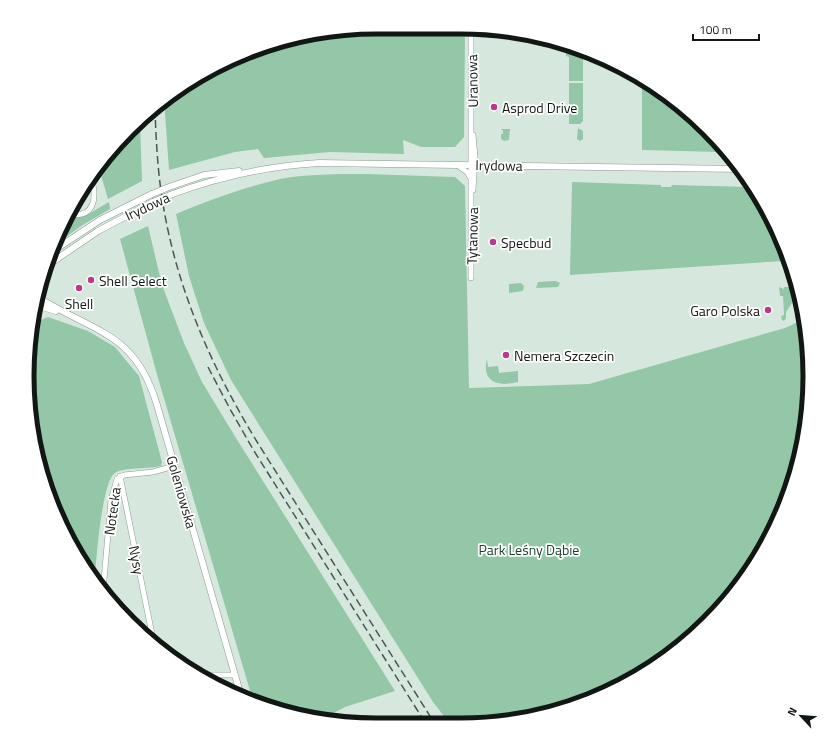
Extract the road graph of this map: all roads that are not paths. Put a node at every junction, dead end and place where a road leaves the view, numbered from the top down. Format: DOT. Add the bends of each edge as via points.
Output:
graph roads {
  1 [pos="471,34"];
  2 [pos="456,164"];
  3 [pos="473,164"];
  4 [pos="733,169"];
  5 [pos="257,170"];
  6 [pos="470,180"];
  7 [pos="93,184"];
  8 [pos="472,193"];
  9 [pos="75,214"];
  10 [pos="59,247"];
  11 [pos="54,261"];
  12 [pos="471,278"];
  13 [pos="43,300"];
  14 [pos="42,306"];
  15 [pos="78,319"];
  16 [pos="174,466"];
  17 [pos="120,476"];
  18 [pos="104,582"];
  19 [pos="152,634"];
  20 [pos="210,675"];
  21 [pos="235,675"];
  22 [pos="239,689"];
  1 -- 3 [label="street, Uranowa"];
  2 -- 3 [label="street, Irydowa"];
  2 -- 5 [label="street, Irydowa" via="319,163"];
  2 -- 6 [label="street" via="467,172"];
  3 -- 4 [label="street, Irydowa"];
  3 -- 6 [label="street, Tytanowa"];
  3 -- 8 [label="street, Tytanowa" via="475,182"];
  5 -- 10 [label="street, Irydowa, bridge" via="204,175 169,187 100,220"];
  5 -- 11 [label="street, Irydowa, bridge" via="202,184 153,202 98,231"];
  6 -- 8 [label="street, Tytanowa"];
  7 -- 9 [label="street" via="94,200 89,210"];
  8 -- 12 [label="street, Tytanowa"];
  13 -- 15 [label="street, Goleniowska"];
  14 -- 15 [label="street, Goleniowska"];
  15 -- 16 [label="street, Goleniowska" via="114,338 139,365 152,390"];
  16 -- 17 [label="street, Notecka" via="153,472"];
  16 -- 21 [label="street, Goleniowska"];
  17 -- 18 [label="street, Notecka" via="114,485 111,500"];
  17 -- 19 [label="street, Nysy"];
  20 -- 21 [label="street"];
  21 -- 22 [label="street, Goleniowska"];
}
